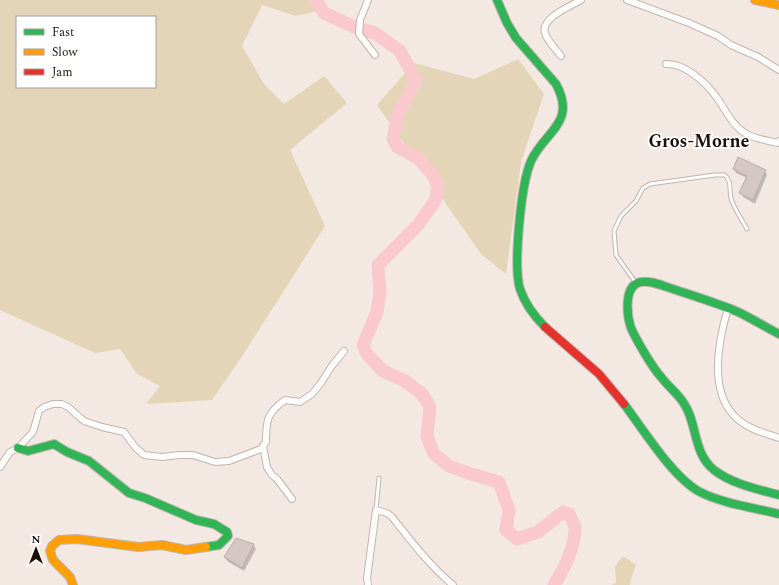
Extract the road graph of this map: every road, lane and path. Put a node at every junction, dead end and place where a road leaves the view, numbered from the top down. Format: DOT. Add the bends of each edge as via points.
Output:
graph roads {
  1 [pos="368,0"];
  2 [pos="497,0"];
  3 [pos="582,0"];
  4 [pos="627,0"];
  5 [pos="755,0"];
  6 [pos="779,5"];
  7 [pos="375,55"];
  8 [pos="561,56"];
  9 [pos="666,64"];
  10 [pos="779,70"];
  11 [pos="779,141"];
  12 [pos="747,229"];
  13 [pos="636,283"];
  14 [pos="730,309"];
  15 [pos="779,334"];
  16 [pos="344,351"];
  17 [pos="779,438"];
  18 [pos="263,446"];
  19 [pos="18,448"];
  20 [pos="0,467"];
  21 [pos="379,478"];
  22 [pos="779,495"];
  23 [pos="292,499"];
  24 [pos="376,510"];
  25 [pos="779,514"];
  26 [pos="73,585"];
  27 [pos="368,585"];
  28 [pos="453,585"];
  1 -- 7 [label="street" via="360,20 359,34"];
  2 -- 25 [label="street" via="511,31 557,86 563,100 564,111 562,118 535,153 528,170 518,262 519,286 524,299 538,320 605,381 687,484 715,498"];
  3 -- 8 [label="street" via="548,20 544,26 545,34"];
  4 -- 10 [label="street" via="718,36"];
  5 -- 6 [label="street"];
  9 -- 11 [label="street" via="688,69 714,93 736,126 744,133 777,143"];
  12 -- 13 [label="lane" via="731,199 729,178 725,175 650,184 643,188 614,230 616,254"];
  13 -- 14 [label="street" via="657,284"];
  13 -- 22 [label="street" via="628,300 631,328 661,378 686,406 697,444 707,464 722,476"];
  14 -- 15 [label="street"];
  14 -- 17 [label="street" via="718,362 719,389 727,407 739,420 755,430"];
  16 -- 18 [label="street" via="312,394 300,402 285,400 270,414 266,426 266,442"];
  18 -- 19 [label="street" via="229,461 215,462 193,455 144,455 124,432 88,423 68,407 53,404 39,411 33,432"];
  18 -- 23 [label="street" via="267,467"];
  19 -- 20 [label="street" via="10,452"];
  19 -- 26 [label="street" via="28,451 54,444 89,461 129,493 196,520 214,524 227,532 228,536 219,545 186,550 77,539 59,540 50,551 53,560 70,577"];
  21 -- 24 [label="lane"];
  24 -- 27 [label="street"];
  24 -- 28 [label="street" via="392,517 422,557"];
}
